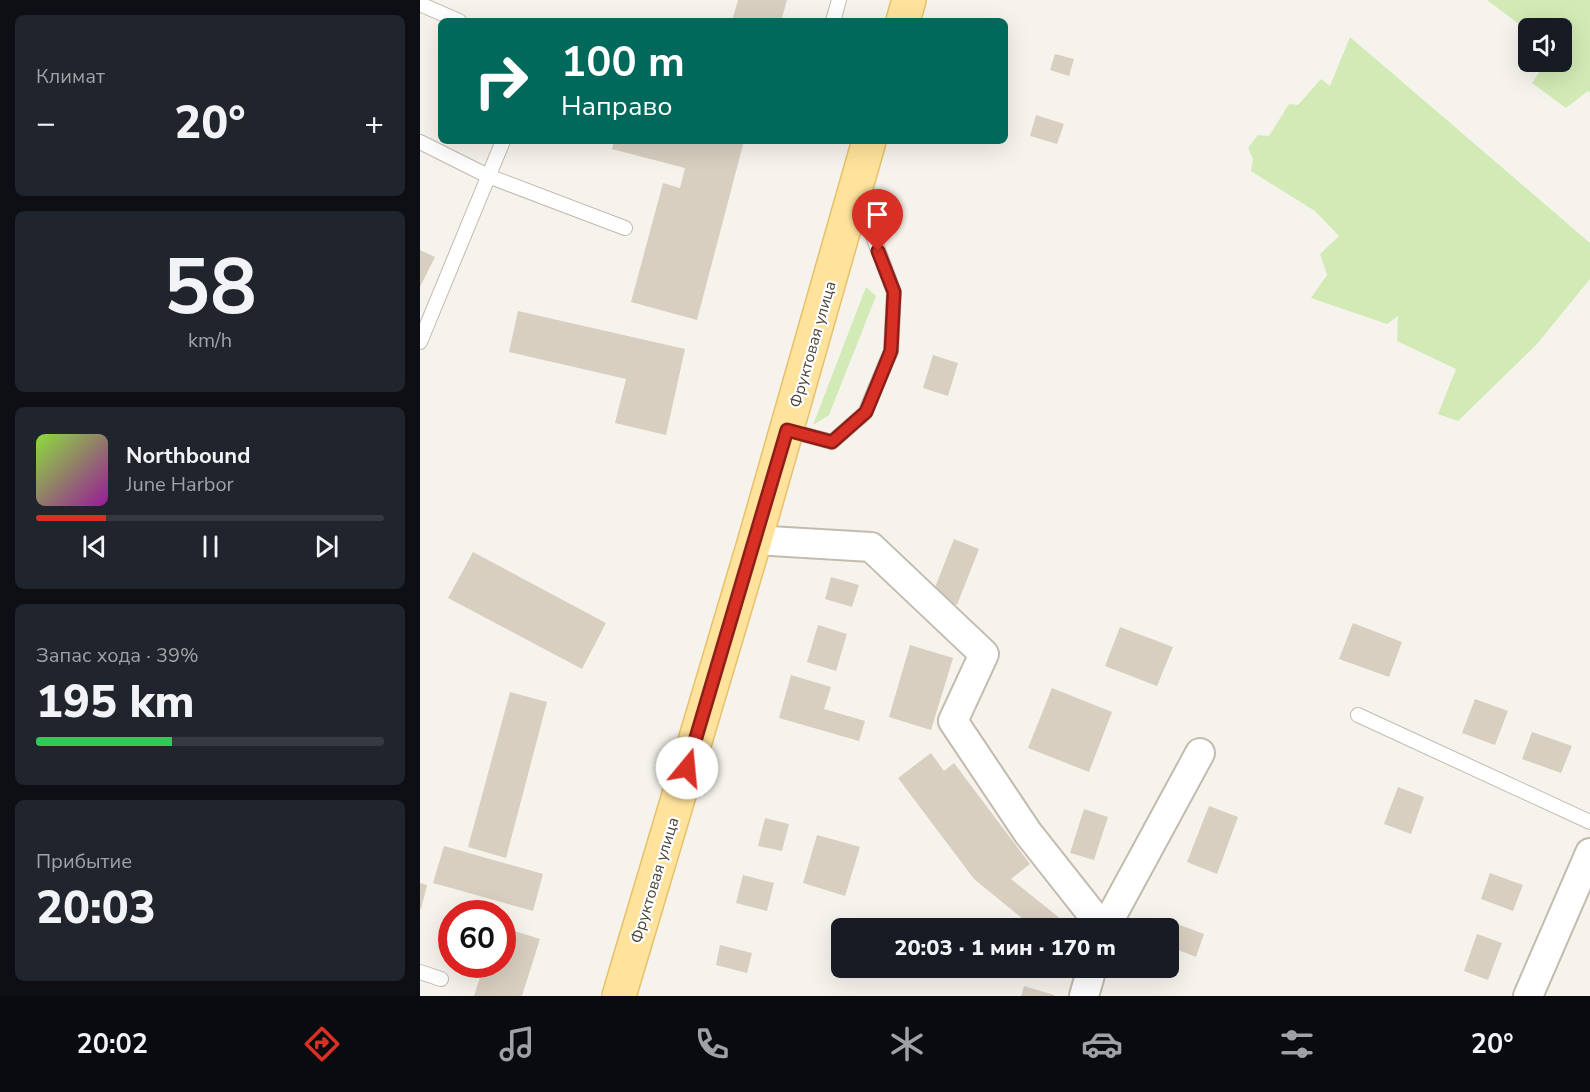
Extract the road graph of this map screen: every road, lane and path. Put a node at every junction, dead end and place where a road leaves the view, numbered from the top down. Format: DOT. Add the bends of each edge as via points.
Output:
graph roads {
  1 [pos="839,0"];
  2 [pos="909,0"];
  3 [pos="420,3"];
  4 [pos="452,18"];
  5 [pos="834,18"];
  6 [pos="904,18"];
  7 [pos="420,142"];
  8 [pos="502,144"];
  9 [pos="863,144"];
  10 [pos="488,176"];
  11 [pos="855,189"];
  12 [pos="625,228"];
  13 [pos="420,342"];
  14 [pos="787,430"];
  15 [pos="755,540"];
  16 [pos="1358,715"];
  17 [pos="1200,753"];
  18 [pos="1590,822"];
  19 [pos="1590,853"];
  20 [pos="1096,918"];
  21 [pos="1109,918"];
  22 [pos="420,972"];
  23 [pos="1089,978"];
  24 [pos="441,979"];
  25 [pos="619,996"];
  26 [pos="1084,996"];
  27 [pos="1528,996"];
  1 -- 5 [label="lane"];
  2 -- 6 [label="main road"];
  3 -- 4 [label="lane"];
  7 -- 10 [label="lane"];
  8 -- 10 [label="lane"];
  9 -- 11 [label="main road, Фруктовая улица"];
  10 -- 12 [label="lane"];
  10 -- 13 [label="lane"];
  11 -- 14 [label="main road, Фруктовая улица"];
  11 -- 14 [label="lane" via="894,292 891,351 866,412 832,442"];
  14 -- 15 [label="main road, Фруктовая улица"];
  15 -- 20 [label="street" via="871,547 984,654 953,721 1029,833"];
  15 -- 25 [label="main road, Фруктовая улица"];
  16 -- 18 [label="lane"];
  17 -- 21 [label="street"];
  19 -- 27 [label="street"];
  22 -- 24 [label="lane"];
  23 -- 26 [label="street"];
}
